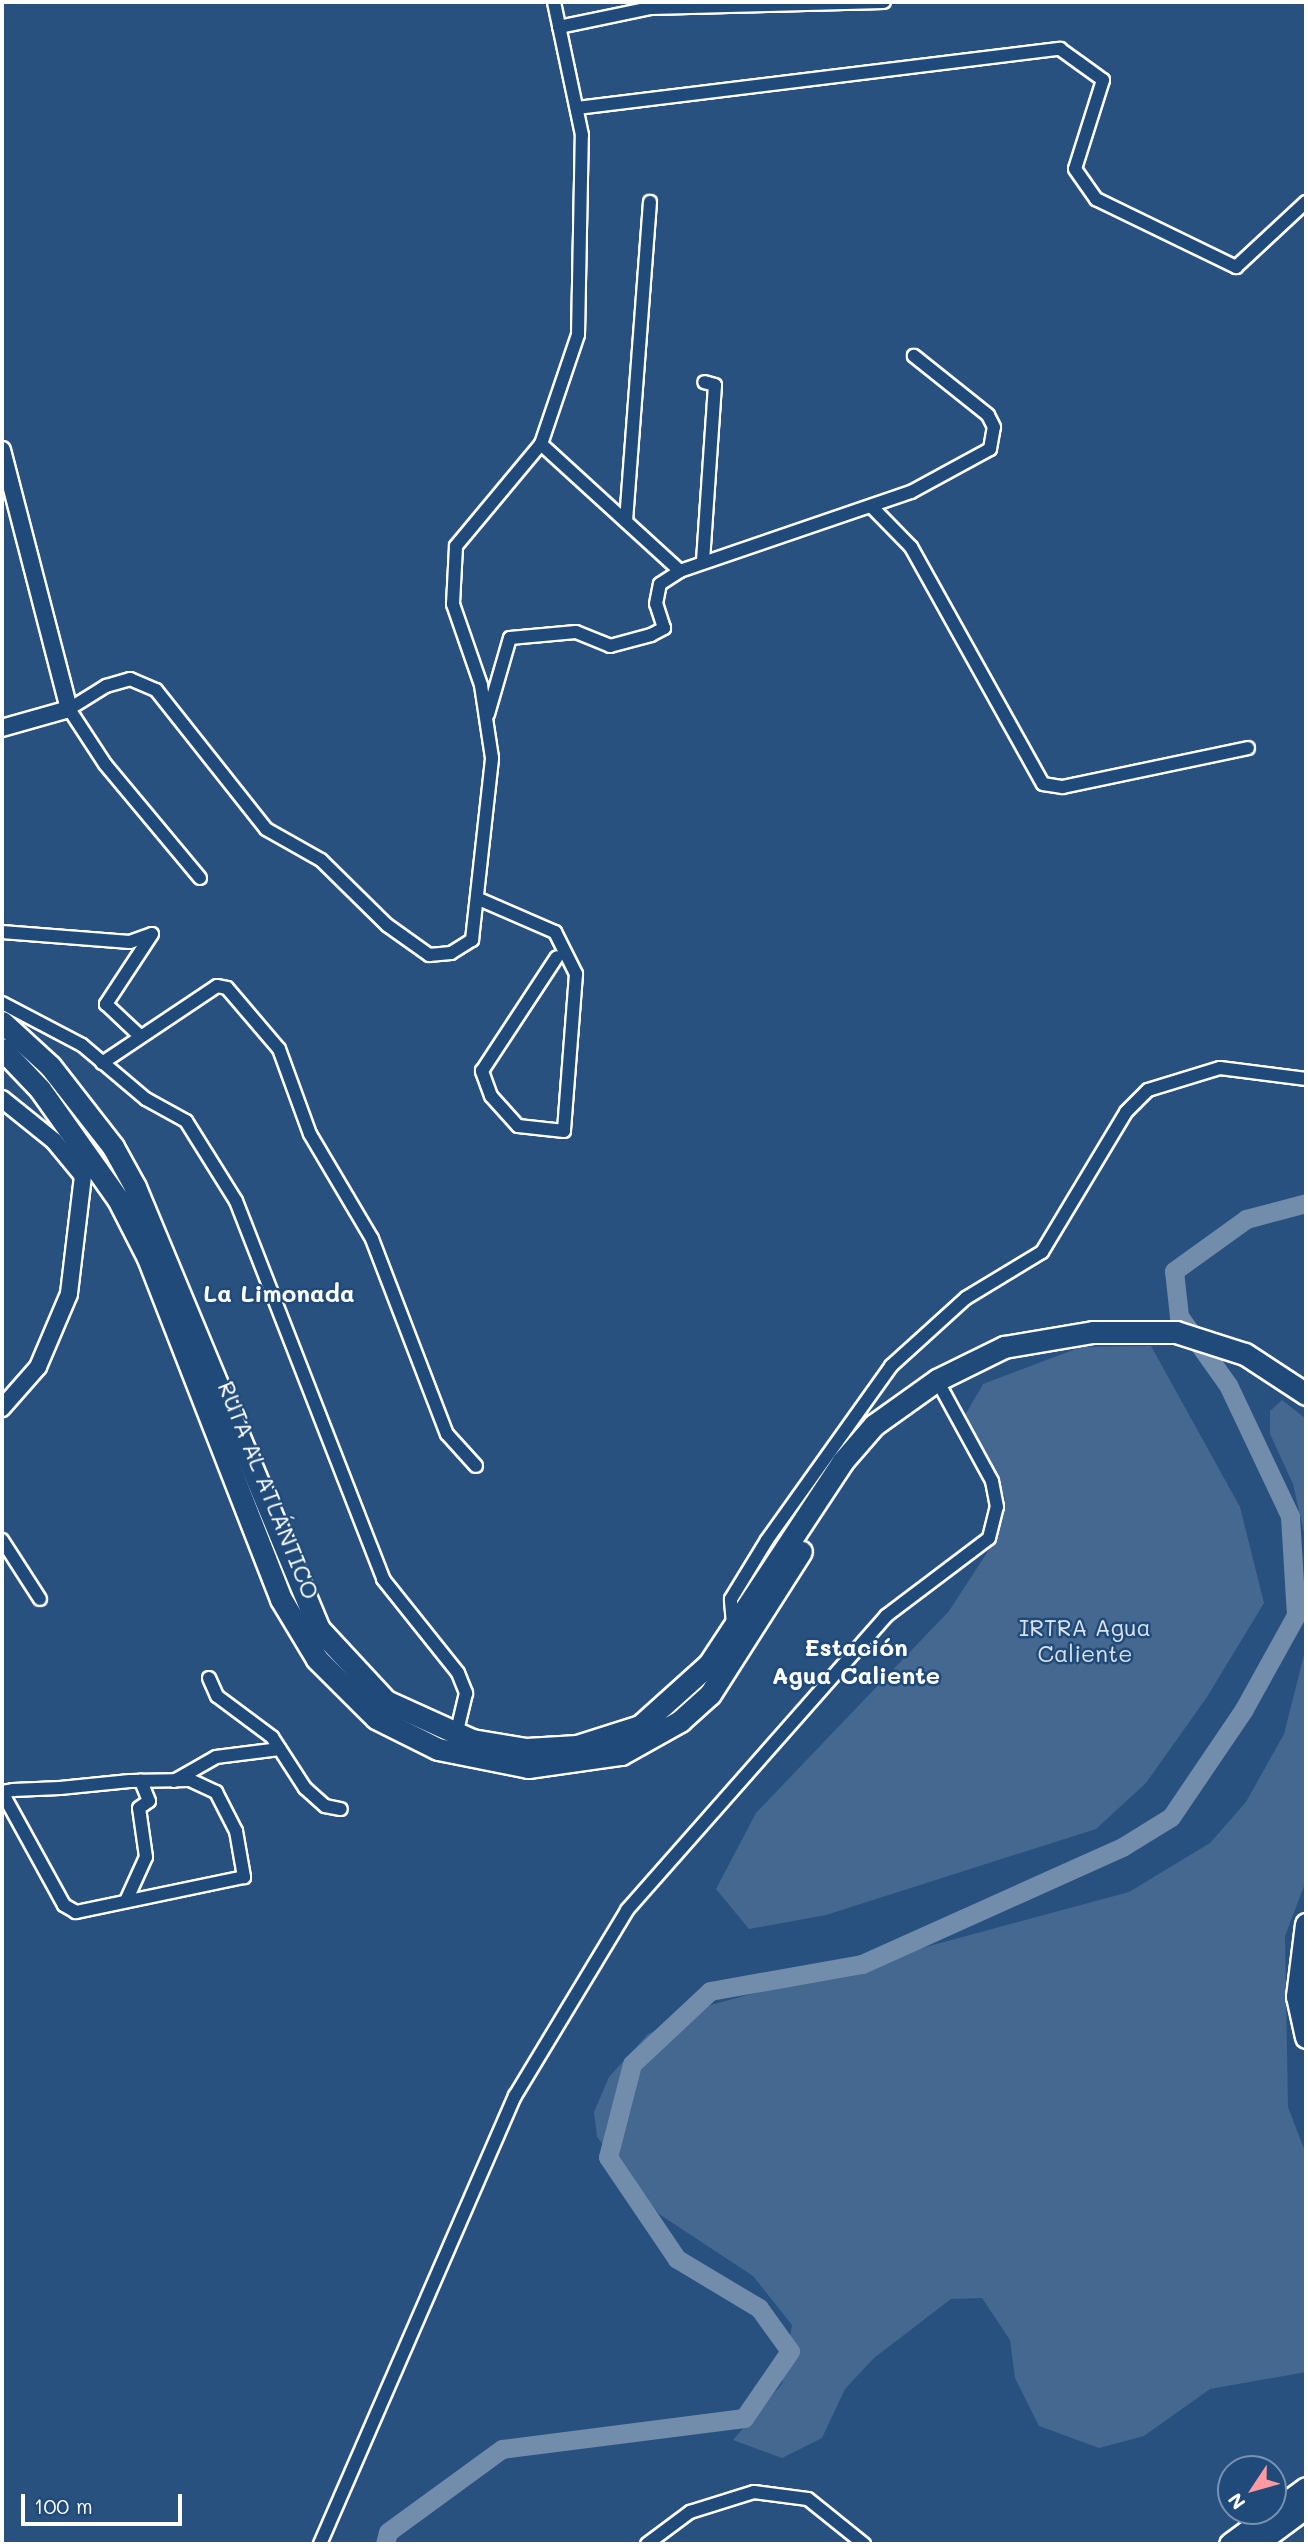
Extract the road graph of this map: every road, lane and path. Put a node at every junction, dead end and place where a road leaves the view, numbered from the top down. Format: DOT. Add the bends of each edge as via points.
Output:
graph roads {
  1 [pos="554,2"];
  2 [pos="884,2"];
  3 [pos="559,27"];
  4 [pos="577,108"];
  5 [pos="650,202"];
  6 [pos="1306,202"];
  7 [pos="914,356"];
  8 [pos="705,382"];
  9 [pos="541,444"];
  10 [pos="2,450"];
  11 [pos="871,506"];
  12 [pos="626,521"];
  13 [pos="703,561"];
  14 [pos="680,571"];
  15 [pos="69,709"];
  16 [pos="486,722"];
  17 [pos="2,728"];
  18 [pos="1248,748"];
  19 [pos="200,878"];
  20 [pos="481,900"];
  21 [pos="2,932"];
  22 [pos="556,957"];
  23 [pos="2,1003"];
  24 [pos="2,1022"];
  25 [pos="139,1035"];
  26 [pos="2,1049"];
  27 [pos="103,1063"];
  28 [pos="1306,1079"];
  29 [pos="2,1100"];
  30 [pos="940,1383"];
  31 [pos="1306,1394"];
  32 [pos="2,1408"];
  33 [pos="476,1466"];
  34 [pos="2,1540"];
  35 [pos="40,1599"];
  36 [pos="734,1629"];
  37 [pos="209,1678"];
  38 [pos="456,1735"];
  39 [pos="279,1749"];
  40 [pos="141,1781"];
  41 [pos="174,1781"];
  42 [pos="2,1792"];
  43 [pos="341,1809"];
  44 [pos="126,1901"];
  45 [pos="1306,1924"];
  46 [pos="1306,2037"];
  47 [pos="1306,2488"];
  48 [pos="1306,2507"];
  49 [pos="320,2544"];
  50 [pos="647,2544"];
  51 [pos="864,2544"];
  52 [pos="1230,2544"];
  53 [pos="1256,2544"];
  1 -- 3 [label="street"];
  2 -- 3 [label="street" via="651,8"];
  3 -- 4 [label="street"];
  4 -- 6 [label="street" via="1060,50 1103,80 1075,169 1096,199 1236,267"];
  4 -- 9 [label="street" via="582,135 578,335"];
  5 -- 12 [label="street"];
  7 -- 11 [label="street" via="988,415 994,440 990,449 911,492"];
  8 -- 13 [label="street" via="715,385"];
  9 -- 12 [label="street"];
  9 -- 16 [label="street" via="456,545 453,604"];
  10 -- 15 [label="street"];
  11 -- 13 [label="street"];
  11 -- 18 [label="street" via="911,547 1043,784 1063,787"];
  12 -- 14 [label="street"];
  13 -- 14 [label="street"];
  14 -- 16 [label="street" via="660,584 656,604 663,628 651,635 610,646 576,632 510,638"];
  15 -- 17 [label="street"];
  15 -- 19 [label="street" via="105,764"];
  15 -- 20 [label="street" via="106,686 145,682 266,830 321,860 387,925 429,955 451,953 472,940"];
  16 -- 20 [label="street" via="492,758"];
  20 -- 22 [label="street" via="555,932 576,974 564,1131 519,1126 491,1096 482,1071"];
  21 -- 25 [label="street" via="130,942 152,934 106,1004"];
  23 -- 27 [label="street"];
  24 -- 38 [label="highway, RUTA AL ATLÁNTICO" via="50,1066 113,1147 135,1187 319,1629 386,1701"];
  25 -- 27 [label="street"];
  25 -- 33 [label="street" via="217,986 227,988 279,1049 310,1134 372,1239 447,1434"];
  26 -- 30 [label="highway, RUTA AL ATLÁNTICO" via="89,1156 142,1247 281,1599 317,1659 376,1718 438,1749 528,1767 578,1764 621,1754 680,1721 733,1664 847,1473 878,1436"];
  27 -- 38 [label="street" via="186,1121 236,1201 383,1579 458,1674 467,1693"];
  28 -- 36 [label="street" via="1220,1068 1140,1097 1042,1252 966,1298 891,1366 760,1552 732,1599"];
  29 -- 32 [label="street" via="54,1141 83,1176 69,1294 38,1367"];
  30 -- 31 [label="highway, RUTA AL ATLÁNTICO" via="1004,1346 1132,1329 1215,1341"];
  30 -- 36 [label="highway, RUTA AL ATLÁNTICO" via="874,1425 842,1462"];
  30 -- 49 [label="street" via="992,1481 997,1507 989,1538 886,1616 627,1910 514,2096"];
  34 -- 35 [label="street"];
  36 -- 38 [label="highway, RUTA AL ATLÁNTICO" via="680,1696 640,1726 606,1740 526,1749"];
  37 -- 39 [label="street" via="217,1696 248,1714"];
  39 -- 41 [label="street" via="216,1757"];
  39 -- 43 [label="street" via="305,1787 325,1806"];
  40 -- 41 [label="street"];
  40 -- 42 [label="street"];
  40 -- 44 [label="street" via="149,1801 139,1808 146,1857"];
  41 -- 44 [label="street" via="216,1792 236,1831 244,1877"];
  42 -- 44 [label="street" via="64,1905 76,1912"];
  45 -- 46 [label="highway" via="1297,1996"];
  47 -- 52 [label="highway"];
  48 -- 53 [label="highway"];
  50 -- 51 [label="street" via="690,2512 754,2492 808,2499"];
}
